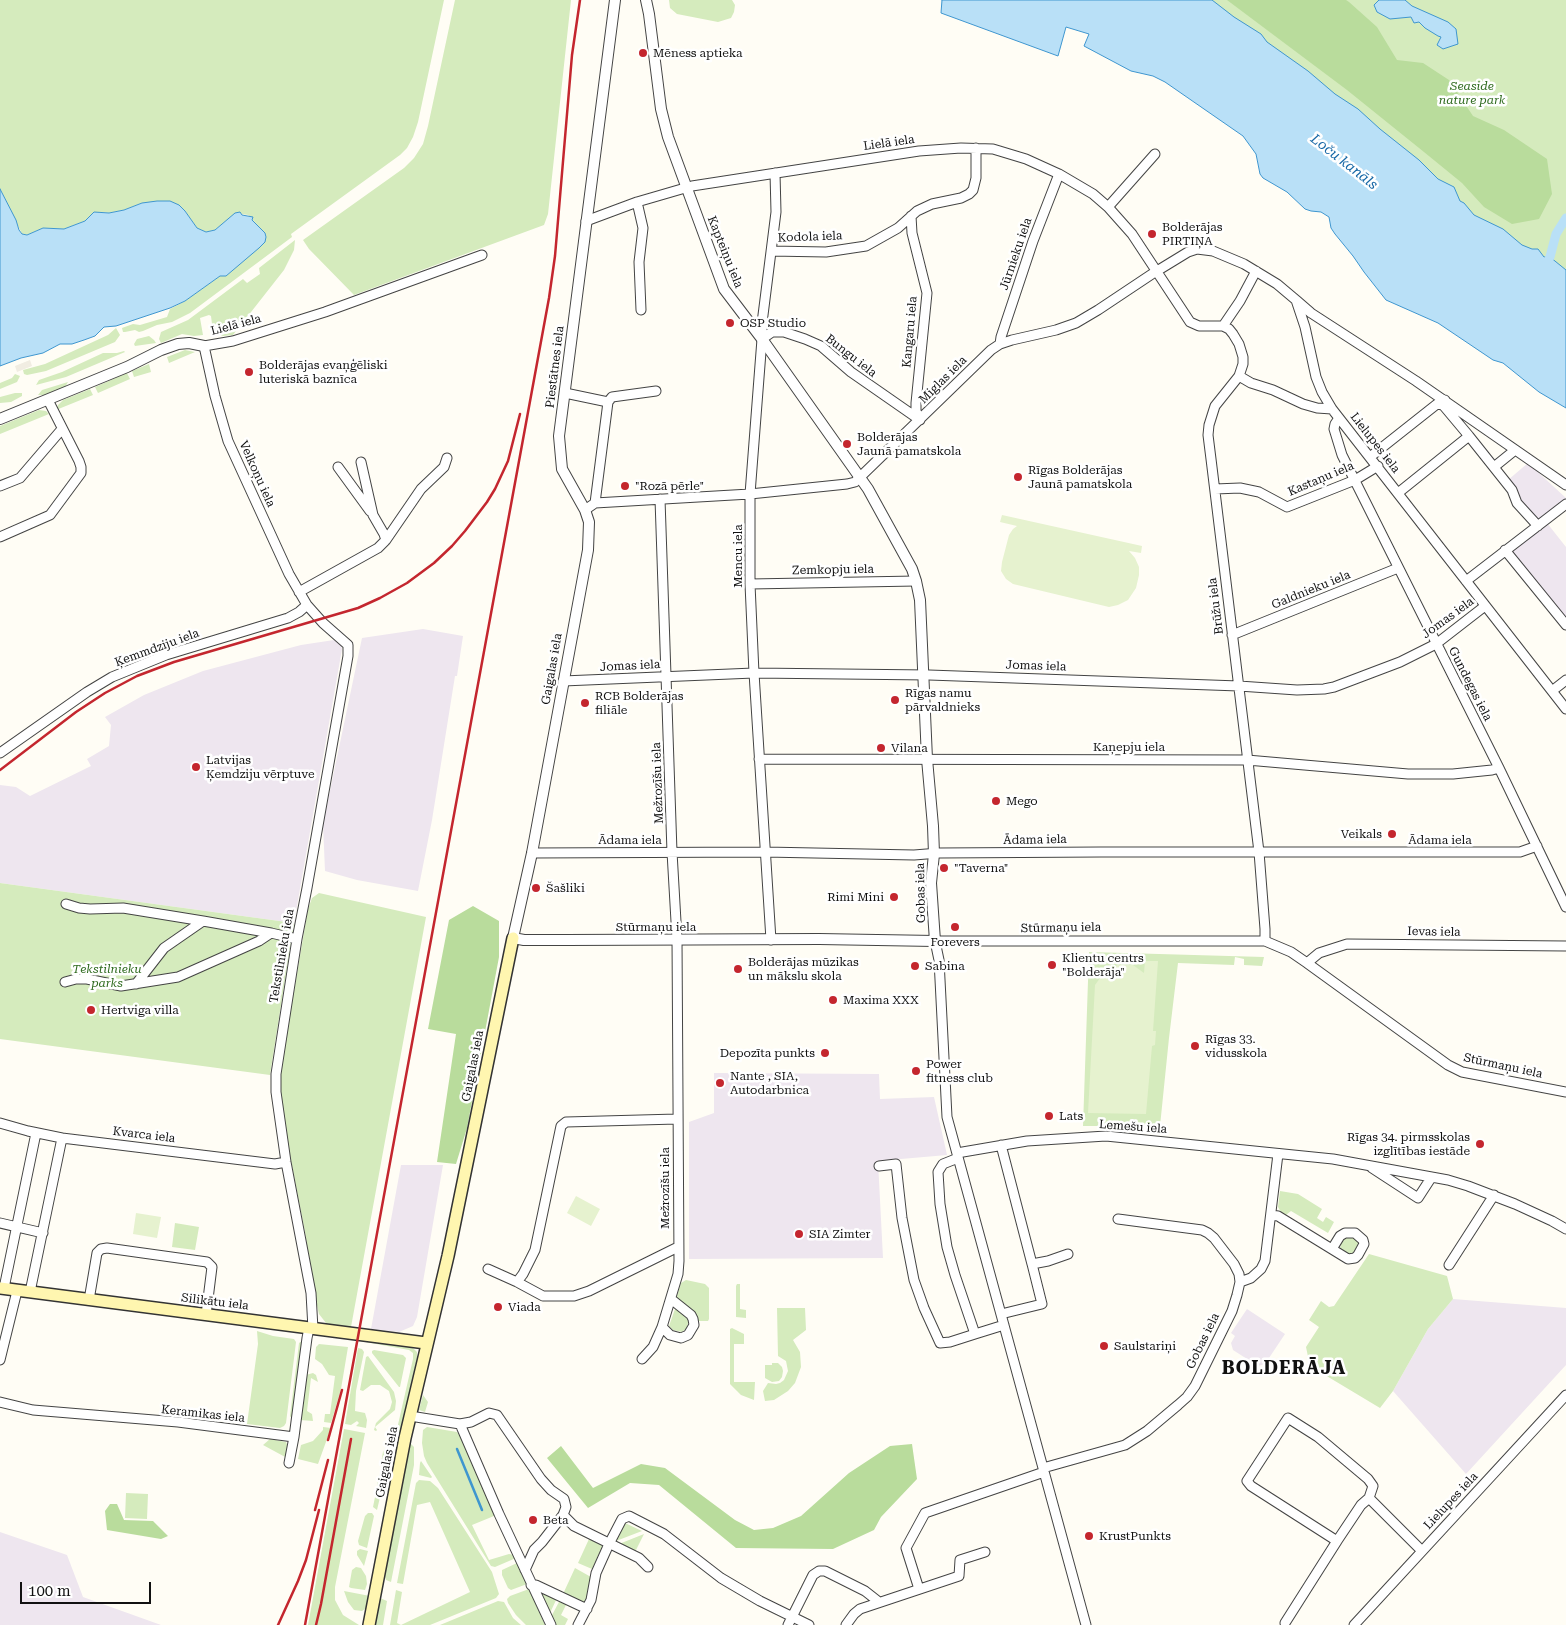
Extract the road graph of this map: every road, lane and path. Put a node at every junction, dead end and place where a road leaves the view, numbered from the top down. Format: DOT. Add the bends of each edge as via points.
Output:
graph roads {
  1 [pos="615,0"];
  2 [pos="646,0"];
  3 [pos="976,148"];
  4 [pos="1155,154"];
  5 [pos="775,173"];
  6 [pos="1060,174"];
  7 [pos="686,187"];
  8 [pos="637,202"];
  9 [pos="1108,206"];
  10 [pos="911,216"];
  11 [pos="586,221"];
  12 [pos="771,251"];
  13 [pos="482,255"];
  14 [pos="1158,270"];
  15 [pos="1256,271"];
  16 [pos="1296,300"];
  17 [pos="641,310"];
  18 [pos="1223,326"];
  19 [pos="762,339"];
  20 [pos="1000,344"];
  21 [pos="204,346"];
  22 [pos="1239,376"];
  23 [pos="656,391"];
  24 [pos="565,393"];
  25 [pos="48,400"];
  26 [pos="608,402"];
  27 [pos="1444,402"];
  28 [pos="1332,409"];
  29 [pos="1339,418"];
  30 [pos="0,420"];
  31 [pos="920,420"];
  32 [pos="62,429"];
  33 [pos="1469,436"];
  34 [pos="1515,450"];
  35 [pos="1370,457"];
  36 [pos="447,458"];
  37 [pos="361,462"];
  38 [pos="1378,466"];
  39 [pos="338,467"];
  40 [pos="1494,467"];
  41 [pos="860,478"];
  42 [pos="1355,480"];
  43 [pos="1566,485"];
  44 [pos="0,486"];
  45 [pos="1215,489"];
  46 [pos="1398,493"];
  47 [pos="750,494"];
  48 [pos="660,499"];
  49 [pos="595,504"];
  50 [pos="1566,504"];
  51 [pos="585,510"];
  52 [pos="373,515"];
  53 [pos="1538,526"];
  54 [pos="0,537"];
  55 [pos="386,540"];
  56 [pos="1506,550"];
  57 [pos="1398,568"];
  58 [pos="916,581"];
  59 [pos="1466,581"];
  60 [pos="750,584"];
  61 [pos="300,592"];
  62 [pos="307,605"];
  63 [pos="1485,606"];
  64 [pos="1566,625"];
  65 [pos="1232,634"];
  66 [pos="1436,644"];
  67 [pos="754,673"];
  68 [pos="924,675"];
  69 [pos="667,677"];
  70 [pos="1566,680"];
  71 [pos="563,682"];
  72 [pos="1239,686"];
  73 [pos="1552,691"];
  74 [pos="1566,709"];
  75 [pos="0,753"];
  76 [pos="759,760"];
  77 [pos="927,760"];
  78 [pos="1247,760"];
  79 [pos="1499,768"];
  80 [pos="1537,846"];
  81 [pos="672,852"];
  82 [pos="765,852"];
  83 [pos="1259,852"];
  84 [pos="532,853"];
  85 [pos="934,854"];
  86 [pos="66,904"];
  87 [pos="1566,907"];
  88 [pos="203,921"];
  89 [pos="271,933"];
  90 [pos="514,938"];
  91 [pos="297,939"];
  92 [pos="677,939"];
  93 [pos="771,940"];
  94 [pos="936,941"];
  95 [pos="1265,941"];
  96 [pos="1566,946"];
  97 [pos="1307,963"];
  98 [pos="66,982"];
  99 [pos="136,984"];
  100 [pos="1566,1092"];
  101 [pos="677,1119"];
  102 [pos="0,1124"];
  103 [pos="36,1133"];
  104 [pos="62,1138"];
  105 [pos="1001,1145"];
  106 [pos="1278,1154"];
  107 [pos="957,1155"];
  108 [pos="286,1162"];
  109 [pos="1367,1165"];
  110 [pos="879,1166"];
  111 [pos="1430,1178"];
  112 [pos="1494,1195"];
  113 [pos="1271,1214"];
  114 [pos="1118,1220"];
  115 [pos="0,1223"];
  116 [pos="16,1227"];
  117 [pos="1566,1229"];
  118 [pos="43,1233"];
  119 [pos="678,1246"];
  120 [pos="1332,1249"];
  121 [pos="1068,1254"];
  122 [pos="1032,1264"];
  123 [pos="1449,1265"];
  124 [pos="488,1269"];
  125 [pos="517,1282"];
  126 [pos="1240,1282"];
  127 [pos="2,1288"];
  128 [pos="17,1291"];
  129 [pos="30,1292"];
  130 [pos="670,1299"];
  131 [pos="89,1300"];
  132 [pos="1001,1314"];
  133 [pos="206,1315"];
  134 [pos="1004,1325"];
  135 [pos="662,1327"];
  136 [pos="311,1328"];
  137 [pos="975,1334"];
  138 [pos="426,1343"];
  139 [pos="642,1359"];
  140 [pos="0,1360"];
  141 [pos="1566,1395"];
  142 [pos="0,1402"];
  143 [pos="410,1416"];
  144 [pos="460,1424"];
  145 [pos="294,1437"];
  146 [pos="290,1463"];
  147 [pos="1044,1470"];
  148 [pos="1369,1498"];
  149 [pos="563,1515"];
  150 [pos="1337,1541"];
  151 [pos="609,1544"];
  152 [pos="1422,1551"];
  153 [pos="985,1552"];
  154 [pos="648,1567"];
  155 [pos="525,1570"];
  156 [pos="531,1585"];
  157 [pos="920,1589"];
  158 [pos="879,1602"];
  159 [pos="587,1609"];
  160 [pos="790,1621"];
  161 [pos="1285,1623"];
  162 [pos="369,1625"];
  163 [pos="551,1625"];
  164 [pos="578,1625"];
  165 [pos="809,1625"];
  166 [pos="846,1625"];
  167 [pos="1086,1625"];
  168 [pos="1354,1625"];
  1 -- 11 [label="street, Piestātnes iela"];
  2 -- 7 [label="street, Kapteiņu iela" via="661,109"];
  3 -- 5 [label="street, Lielā iela" via="919,151"];
  3 -- 6 [label="street, Lielā iela" via="1007,153"];
  3 -- 10 [label="street, Kodola iela" via="973,190 961,198 932,204"];
  4 -- 9 [label="street"];
  5 -- 7 [label="street, Lielā iela"];
  5 -- 12 [label="street, Mencu iela" via="776,212"];
  6 -- 9 [label="street, Lielā iela"];
  6 -- 20 [label="street, Jūrnieku iela" via="1033,241"];
  7 -- 8 [label="street, Lielā iela"];
  7 -- 19 [label="street, Kapteiņu iela" via="724,289"];
  8 -- 11 [label="street, Lielā iela"];
  8 -- 17 [label="street" via="643,228 639,262"];
  9 -- 14 [label="street, Lielā iela"];
  10 -- 12 [label="street, Kodola iela" via="898,228 866,246 826,252"];
  10 -- 31 [label="street, Kangaru iela" via="927,293 916,402"];
  11 -- 24 [label="street, Piestātnes iela"];
  12 -- 19 [label="street, Mencu iela"];
  13 -- 21 [label="street, Lielā iela" via="325,312 234,341"];
  14 -- 15 [label="street" via="1197,249 1219,253"];
  14 -- 18 [label="street" via="1190,322 1198,326"];
  14 -- 20 [label="street, Miglas iela" via="1076,323"];
  15 -- 16 [label="street"];
  15 -- 18 [label="street"];
  16 -- 27 [label="street"];
  16 -- 28 [label="street, Lielupes iela" via="1316,377"];
  18 -- 22 [label="street" via="1234,334 1239,344 1243,364"];
  19 -- 31 [label="street, Bungu iela" via="772,332 784,332 821,346 851,372"];
  19 -- 41 [label="street, Kapteiņu iela"];
  19 -- 47 [label="street, Mencu iela"];
  20 -- 31 [label="street, Miglas iela"];
  21 -- 25 [label="street, Lielā iela" via="178,344"];
  21 -- 61 [label="street, Velkoņu iela" via="228,441"];
  22 -- 28 [label="street" via="1303,404"];
  22 -- 45 [label="street, Brūžu iela" via="1215,406 1209,425"];
  23 -- 26 [label="street" via="612,396"];
  24 -- 26 [label="street"];
  24 -- 51 [label="street, Piestātnes iela" via="559,436 562,469"];
  25 -- 30 [label="street, Lielā iela"];
  25 -- 32 [label="street"];
  26 -- 49 [label="street"];
  27 -- 33 [label="street"];
  27 -- 34 [label="street"];
  27 -- 35 [label="street" via="1437,404"];
  28 -- 29 [label="street, Lielupes iela"];
  29 -- 35 [label="street, Lielupes iela"];
  29 -- 42 [label="street, Gundegas iela" via="1334,430 1336,439"];
  31 -- 41 [label="street, Miglas iela"];
  32 -- 44 [label="street" via="20,478"];
  32 -- 54 [label="street" via="79,461 81,473 50,515"];
  33 -- 40 [label="street"];
  33 -- 46 [label="street"];
  34 -- 40 [label="street"];
  34 -- 43 [label="street"];
  35 -- 38 [label="street, Lielupes iela"];
  36 -- 55 [label="street" via="444,467 420,489"];
  37 -- 52 [label="street"];
  38 -- 42 [label="street, Kastaņu iela"];
  38 -- 46 [label="street, Lielupes iela"];
  39 -- 52 [label="street"];
  40 -- 53 [label="street"];
  41 -- 47 [label="street, Miglas iela" via="847,484"];
  41 -- 58 [label="street, Gobas iela"];
  42 -- 45 [label="street, Kastaņu iela" via="1287,507 1259,492 1240,488"];
  42 -- 57 [label="street, Gundegas iela"];
  45 -- 65 [label="street, Brūžu iela"];
  46 -- 59 [label="street, Lielupes iela"];
  47 -- 48 [label="street, Miglas iela"];
  47 -- 60 [label="street, Mencu iela"];
  48 -- 49 [label="street, Miglas iela"];
  48 -- 69 [label="street, Mežrozīšu iela"];
  49 -- 51 [label="street"];
  50 -- 53 [label="street"];
  51 -- 71 [label="street, Gaigalas iela" via="588,550"];
  52 -- 55 [label="street"];
  53 -- 56 [label="street"];
  55 -- 61 [label="street" via="378,548"];
  56 -- 59 [label="street"];
  56 -- 64 [label="street"];
  57 -- 65 [label="street, Galdnieku iela"];
  57 -- 66 [label="street, Gundegas iela"];
  58 -- 60 [label="street, Zemkopju iela"];
  58 -- 68 [label="street, Gobas iela"];
  59 -- 63 [label="street, Lielupes iela"];
  60 -- 67 [label="street, Mencu iela"];
  61 -- 62 [label="street, Velkoņu iela"];
  62 -- 75 [label="street, Ķemmdziju iela" via="288,618 166,655 112,677"];
  62 -- 91 [label="street, Tekstilnieku iela" via="348,645 348,656"];
  63 -- 66 [label="street, Jomas iela"];
  63 -- 73 [label="street, Lielupes iela"];
  65 -- 72 [label="street, Brūžu iela"];
  66 -- 72 [label="street, Jomas iela" via="1400,662 1334,687 1297,690"];
  66 -- 79 [label="street, Gundegas iela"];
  67 -- 68 [label="street, Jomas iela"];
  67 -- 69 [label="street, Jomas iela"];
  67 -- 76 [label="street, Mencu iela"];
  68 -- 72 [label="street, Jomas iela"];
  68 -- 77 [label="street, Gobas iela"];
  69 -- 71 [label="street, Jomas iela"];
  69 -- 81 [label="street, Mežrozīšu iela"];
  70 -- 73 [label="street"];
  71 -- 84 [label="street, Gaigalas iela"];
  72 -- 78 [label="street, Brūžu iela"];
  73 -- 74 [label="street, Lielupes iela"];
  76 -- 77 [label="street, Kaņepju iela"];
  76 -- 82 [label="street, Mencu iela"];
  77 -- 78 [label="street, Kaņepju iela"];
  77 -- 85 [label="street, Gobas iela"];
  78 -- 79 [label="street, Kaņepju iela" via="1408,774 1453,774"];
  78 -- 83 [label="street, Brūžu iela"];
  79 -- 80 [label="street, Gundegas iela"];
  80 -- 83 [label="street, Ādama iela" via="1520,852"];
  80 -- 87 [label="street, Gundegas iela"];
  81 -- 82 [label="street, Ādama iela"];
  81 -- 84 [label="street, Ādama iela"];
  81 -- 92 [label="street, Mežrozīšu iela"];
  82 -- 85 [label="street, Ādama iela"];
  82 -- 93 [label="street, Mencu iela"];
  83 -- 85 [label="street, Ādama iela"];
  83 -- 95 [label="street, Brūžu iela"];
  84 -- 90 [label="street, Gaigalas iela"];
  85 -- 94 [label="street, Gobas iela" via="931,883"];
  86 -- 88 [label="street" via="90,909 123,908"];
  88 -- 89 [label="street"];
  88 -- 99 [label="street" via="164,948"];
  89 -- 91 [label="street"];
  89 -- 99 [label="street" via="188,974"];
  90 -- 92 [label="street, Stūrmaņu iela"];
  90 -- 138 [label="main road, Gaigalas iela" via="448,1256"];
  91 -- 108 [label="street, Tekstilnieku iela" via="276,1074"];
  92 -- 93 [label="street, Stūrmaņu iela"];
  92 -- 101 [label="street, Mežrozīšu iela"];
  93 -- 94 [label="street, Stūrmaņu iela"];
  94 -- 95 [label="street, Stūrmaņu iela"];
  94 -- 107 [label="street, Gobas iela" via="947,1117"];
  95 -- 97 [label="street, Stūrmaņu iela"];
  96 -- 97 [label="street, Ievas iela" via="1346,944 1318,953"];
  97 -- 100 [label="street, Stūrmaņu iela" via="1462,1072"];
  98 -- 99 [label="street" via="76,979 121,986"];
  101 -- 119 [label="street, Mežrozīšu iela"];
  101 -- 125 [label="street" via="566,1122 561,1126 534,1250"];
  102 -- 103 [label="street, Kvarca iela"];
  103 -- 104 [label="street, Kvarca iela"];
  103 -- 116 [label="street"];
  104 -- 108 [label="street, Kvarca iela" via="275,1164"];
  104 -- 118 [label="street"];
  105 -- 106 [label="street, Lemešu iela" via="1106,1136"];
  105 -- 107 [label="street, Lemešu iela"];
  105 -- 122 [label="street"];
  106 -- 109 [label="street, Lemešu iela"];
  106 -- 113 [label="street"];
  107 -- 132 [label="street, Gobas iela"];
  107 -- 137 [label="street" via="943,1164 938,1172 940,1204 947,1247"];
  108 -- 136 [label="street, Tekstilnieku iela" via="311,1293"];
  109 -- 111 [label="street, Lemešu iela"];
  109 -- 111 [label="street" via="1418,1198"];
  110 -- 137 [label="street" via="896,1164 914,1280 940,1343"];
  111 -- 112 [label="street, Lemešu iela" via="1448,1180"];
  112 -- 117 [label="street, Lemešu iela"];
  112 -- 123 [label="street"];
  113 -- 120 [label="street"];
  113 -- 126 [label="street" via="1265,1261 1251,1278"];
  114 -- 126 [label="street" via="1208,1233 1234,1264"];
  115 -- 116 [label="street"];
  116 -- 118 [label="street"];
  116 -- 127 [label="street"];
  118 -- 129 [label="street"];
  119 -- 125 [label="street" via="574,1296 543,1296"];
  119 -- 130 [label="street, Mežrozīšu iela" via="678,1269"];
  121 -- 122 [label="street"];
  122 -- 132 [label="street" via="1042,1304"];
  124 -- 125 [label="street"];
  126 -- 147 [label="street, Gobas iela" via="1232,1311 1187,1397 1125,1445"];
  127 -- 128 [label="main road, Silikātu iela"];
  128 -- 129 [label="main road, Silikātu iela"];
  128 -- 140 [label="street"];
  129 -- 131 [label="main road, Silikātu iela"];
  130 -- 135 [label="street, Mežrozīšu iela"];
  130 -- 135 [label="street" via="691,1315 694,1325 682,1338 670,1335"];
  131 -- 133 [label="main road, Silikātu iela"];
  131 -- 133 [label="street" via="98,1253 107,1248 207,1262 212,1267"];
  132 -- 134 [label="street, Gobas iela"];
  133 -- 136 [label="main road, Silikātu iela"];
  134 -- 137 [label="street"];
  134 -- 147 [label="street, Gobas iela"];
  135 -- 139 [label="street, Mežrozīšu iela" via="653,1347"];
  136 -- 138 [label="main road, Silikātu iela"];
  136 -- 145 [label="street" via="306,1338"];
  138 -- 143 [label="main road, Gaigalas iela"];
  141 -- 152 [label="street, Lielupes iela"];
  142 -- 145 [label="street, Keramikas iela" via="33,1410 178,1422"];
  143 -- 144 [label="street"];
  143 -- 162 [label="main road, Gaigalas iela"];
  144 -- 149 [label="street" via="489,1413 496,1415 541,1479 564,1499"];
  144 -- 155 [label="street"];
  145 -- 146 [label="street"];
  147 -- 157 [label="street" via="925,1512 906,1548"];
  147 -- 167 [label="street, Gobas iela"];
  148 -- 150 [label="street"];
  148 -- 150 [label="street" via="1373,1486 1368,1479 1318,1437 1288,1418 1247,1481"];
  148 -- 152 [label="street"];
  149 -- 151 [label="street" via="574,1526"];
  149 -- 155 [label="street" via="534,1550"];
  150 -- 161 [label="street"];
  151 -- 154 [label="street" via="639,1558"];
  151 -- 159 [label="street" via="596,1573"];
  151 -- 160 [label="street" via="622,1519 629,1516 664,1534 721,1578"];
  152 -- 168 [label="street, Lielupes iela"];
  153 -- 157 [label="street" via="960,1560 959,1576"];
  155 -- 156 [label="street"];
  156 -- 159 [label="street"];
  156 -- 163 [label="street"];
  157 -- 158 [label="street"];
  158 -- 160 [label="street" via="865,1591 820,1570 813,1575"];
  158 -- 166 [label="street" via="860,1608"];
  159 -- 164 [label="street"];
  160 -- 165 [label="street"];
}
